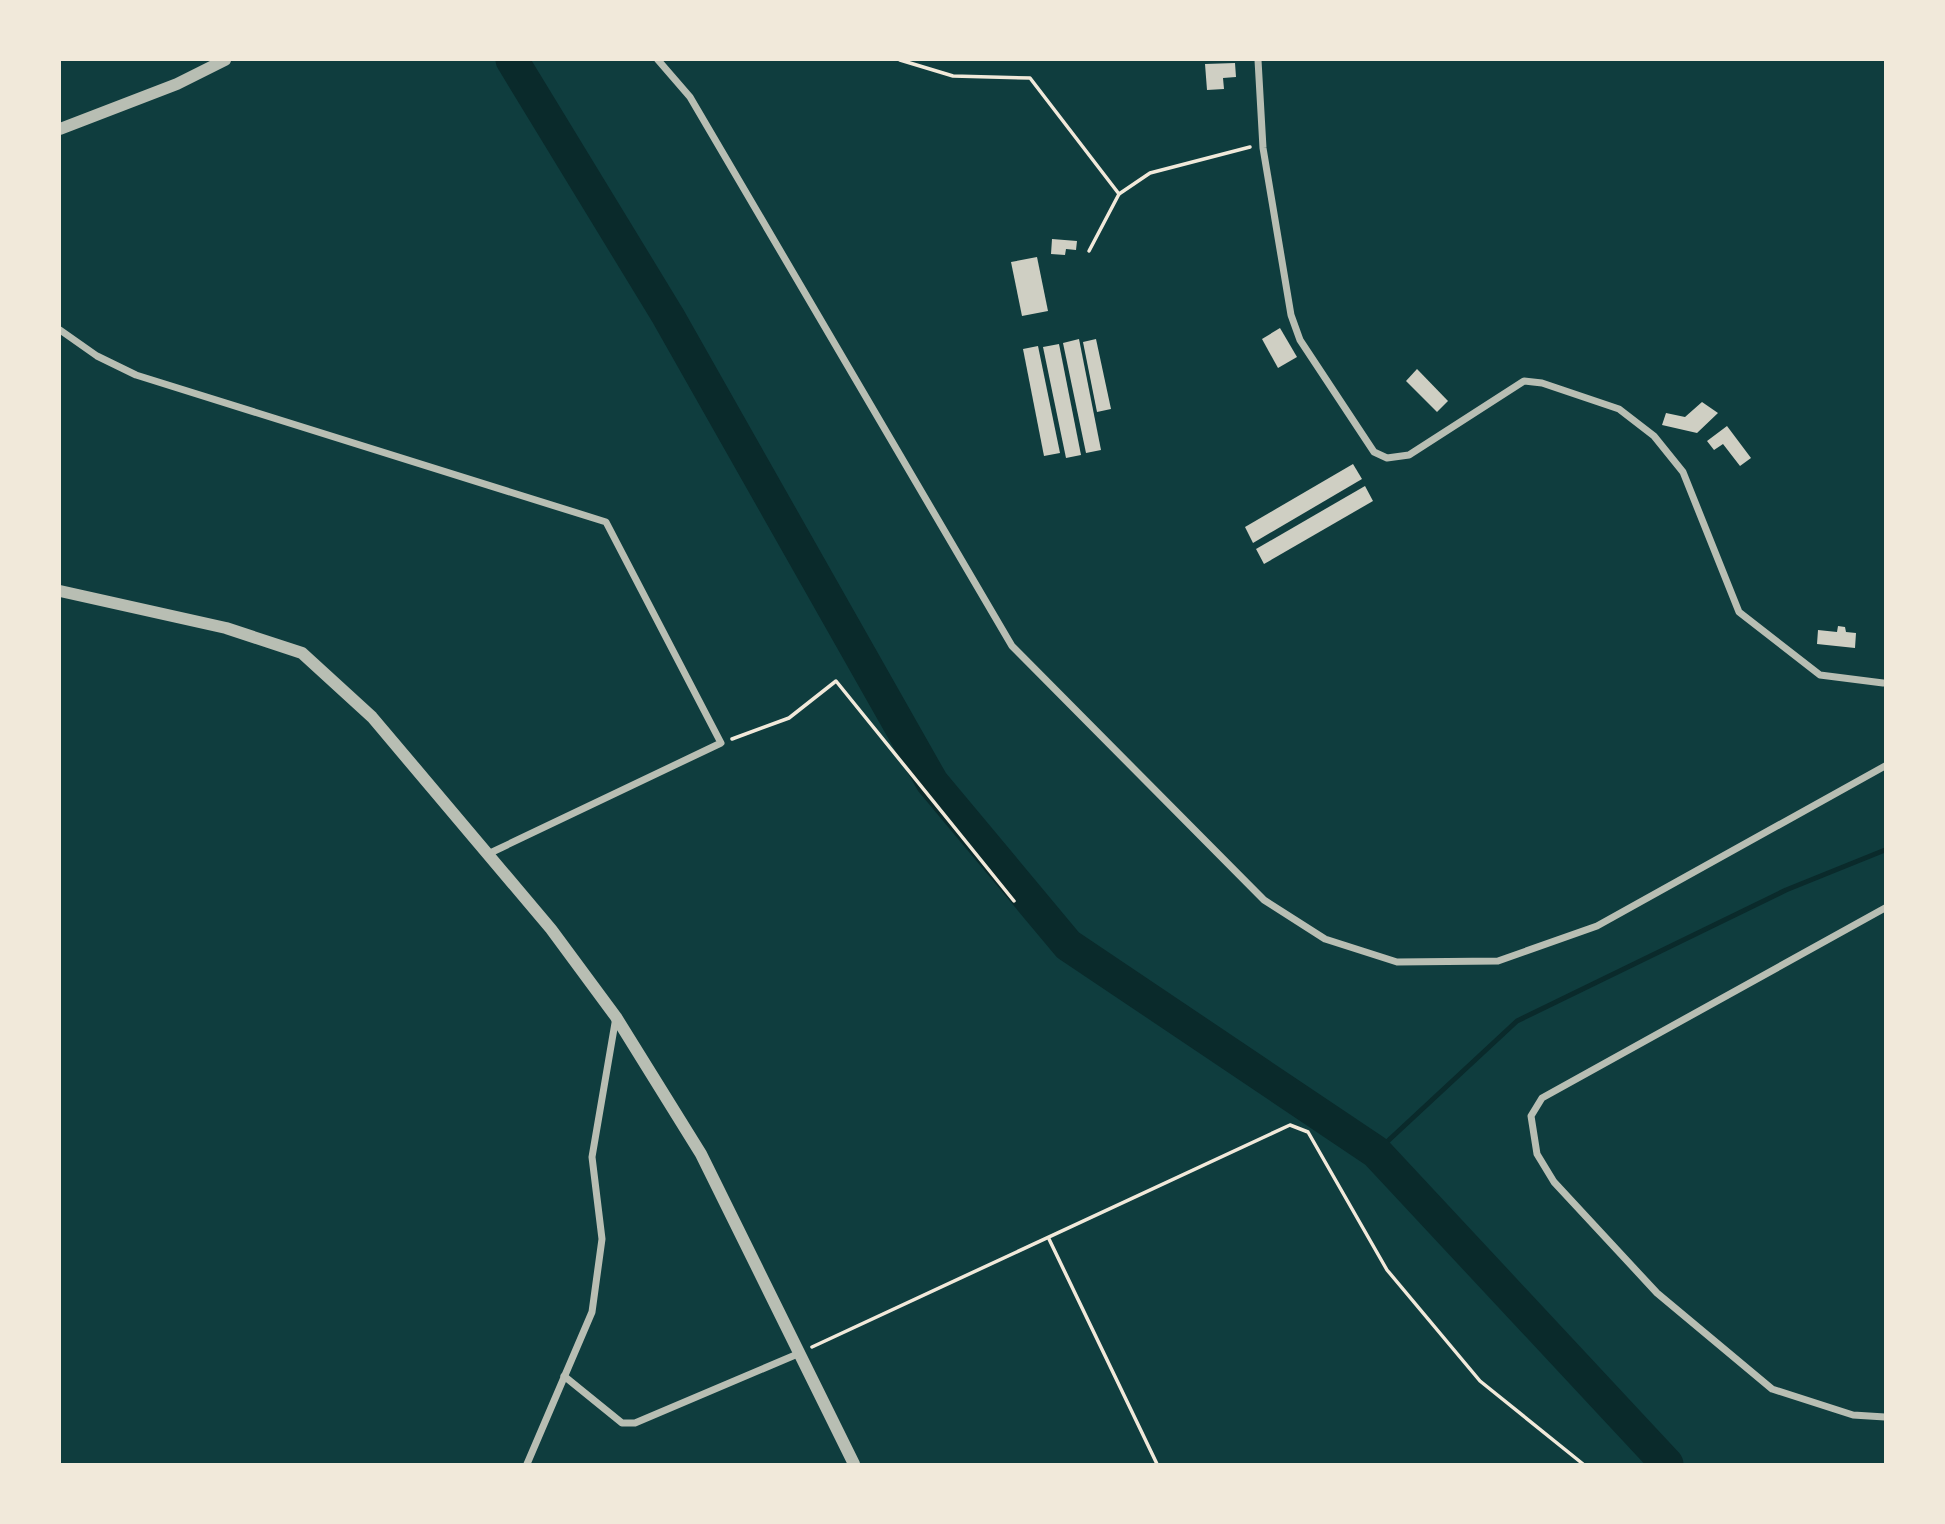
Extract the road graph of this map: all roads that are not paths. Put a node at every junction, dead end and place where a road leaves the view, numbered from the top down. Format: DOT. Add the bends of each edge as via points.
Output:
graph roads {
  1 [pos="226,60"];
  2 [pos="658,60"];
  3 [pos="1258,60"];
  4 [pos="60,129"];
  5 [pos="60,330"];
  6 [pos="60,591"];
  7 [pos="1883,683"];
  8 [pos="1885,766"];
  9 [pos="488,854"];
  10 [pos="1885,908"];
  11 [pos="616,1017"];
  12 [pos="800,1353"];
  13 [pos="564,1376"];
  14 [pos="1885,1417"];
  15 [pos="527,1465"];
  16 [pos="854,1465"];
  1 -- 4 [label="street"];
  2 -- 8 [label="street" via="690,97 1012,646 1264,900 1325,939 1397,962 1498,961 1597,926"];
  3 -- 7 [label="street" via="1262,143 1291,315 1300,340 1374,452 1387,458 1409,455 1524,381 1619,408 1654,436 1684,472 1739,612 1820,675"];
  5 -- 9 [label="street" via="97,356 136,375 606,522 720,743"];
  6 -- 9 [label="street" via="226,628 302,653 372,718"];
  9 -- 11 [label="street"];
  10 -- 14 [label="street" via="1542,1098 1531,1116 1537,1154 1554,1182 1657,1293 1772,1389 1853,1415"];
  11 -- 12 [label="street" via="701,1154"];
  11 -- 13 [label="street" via="592,1157 602,1239 592,1312"];
  12 -- 13 [label="street" via="635,1423 622,1423"];
  12 -- 16 [label="street"];
  13 -- 15 [label="street"];
}
